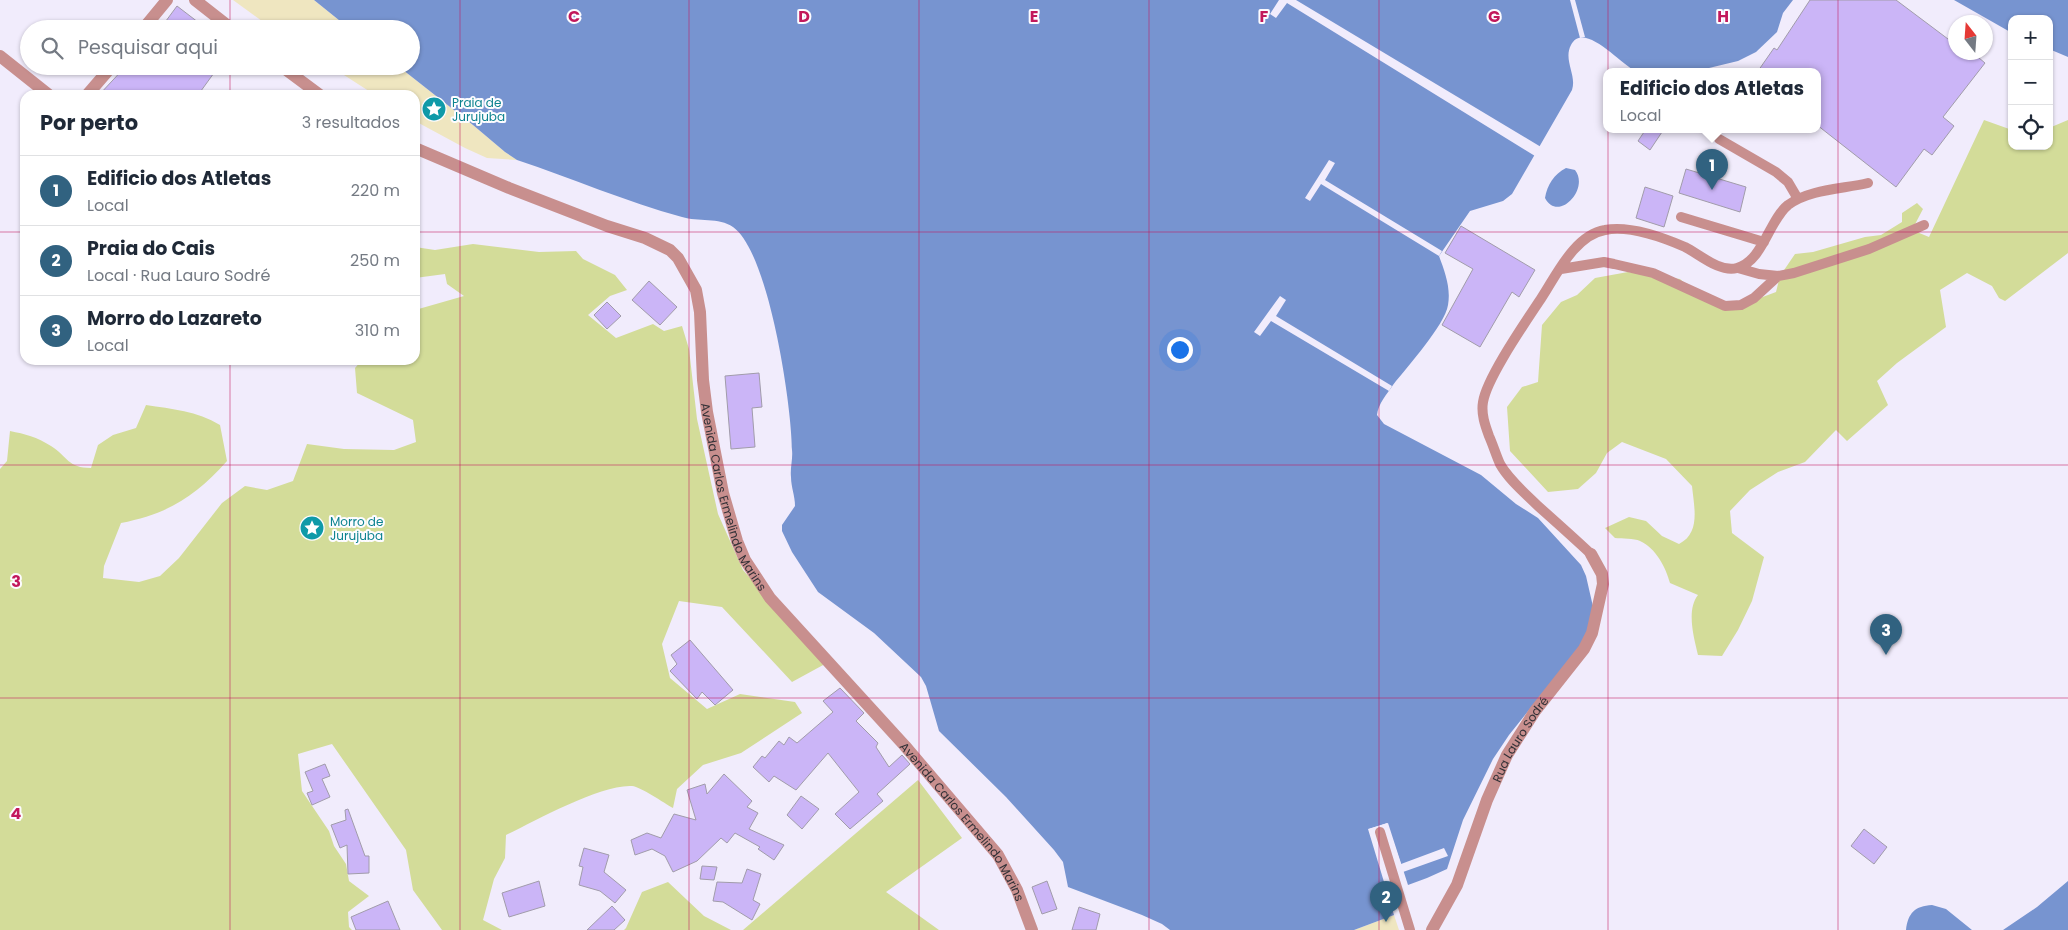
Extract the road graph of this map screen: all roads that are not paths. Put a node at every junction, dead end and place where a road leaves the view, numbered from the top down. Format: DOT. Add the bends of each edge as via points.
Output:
graph roads {
  1 [pos="167,0"];
  2 [pos="195,0"];
  3 [pos="150,20"];
  4 [pos="221,20"];
  5 [pos="0,56"];
  6 [pos="20,72"];
  7 [pos="24,75"];
  8 [pos="104,75"];
  9 [pos="292,75"];
  10 [pos="43,90"];
  11 [pos="91,90"];
  12 [pos="310,90"];
  13 [pos="1719,139"];
  14 [pos="420,150"];
  15 [pos="1868,183"];
  16 [pos="1798,199"];
  17 [pos="1681,217"];
  18 [pos="1924,225"];
  19 [pos="1764,242"];
  20 [pos="1738,268"];
  21 [pos="1561,269"];
  22 [pos="1778,276"];
  23 [pos="1591,554"];
  24 [pos="1380,832"];
  25 [pos="1032,930"];
  26 [pos="1410,930"];
  27 [pos="1432,930"];
  1 -- 3 [label="street"];
  2 -- 4 [label="street"];
  5 -- 6 [label="street"];
  7 -- 10 [label="street"];
  8 -- 11 [label="street"];
  9 -- 12 [label="street"];
  13 -- 16 [label="lane" via="1776,172 1788,182"];
  14 -- 25 [label="street, Avenida Carlos Ermelindo Marins" via="509,188 645,238 670,250 678,258 696,290 707,412 723,493 745,560 770,598 905,746 998,855 1017,890"];
  15 -- 16 [label="lane"];
  16 -- 19 [label="lane" via="1781,212"];
  17 -- 19 [label="lane"];
  18 -- 22 [label="lane" via="1869,249"];
  19 -- 20 [label="lane" via="1748,262"];
  20 -- 21 [label="lane" via="1724,268 1684,247 1624,228 1596,232 1577,248"];
  20 -- 22 [label="lane"];
  21 -- 22 [label="lane" via="1604,262 1614,264 1652,273 1725,306 1741,305 1754,298"];
  21 -- 23 [label="lane" via="1495,373 1485,394 1482,412 1497,456 1507,474"];
  23 -- 27 [label="street, Rua Lauro Sodré" via="1603,578 1592,633 1584,649 1530,717 1508,754 1487,800 1457,885"];
  24 -- 26 [label="lane"];
}
